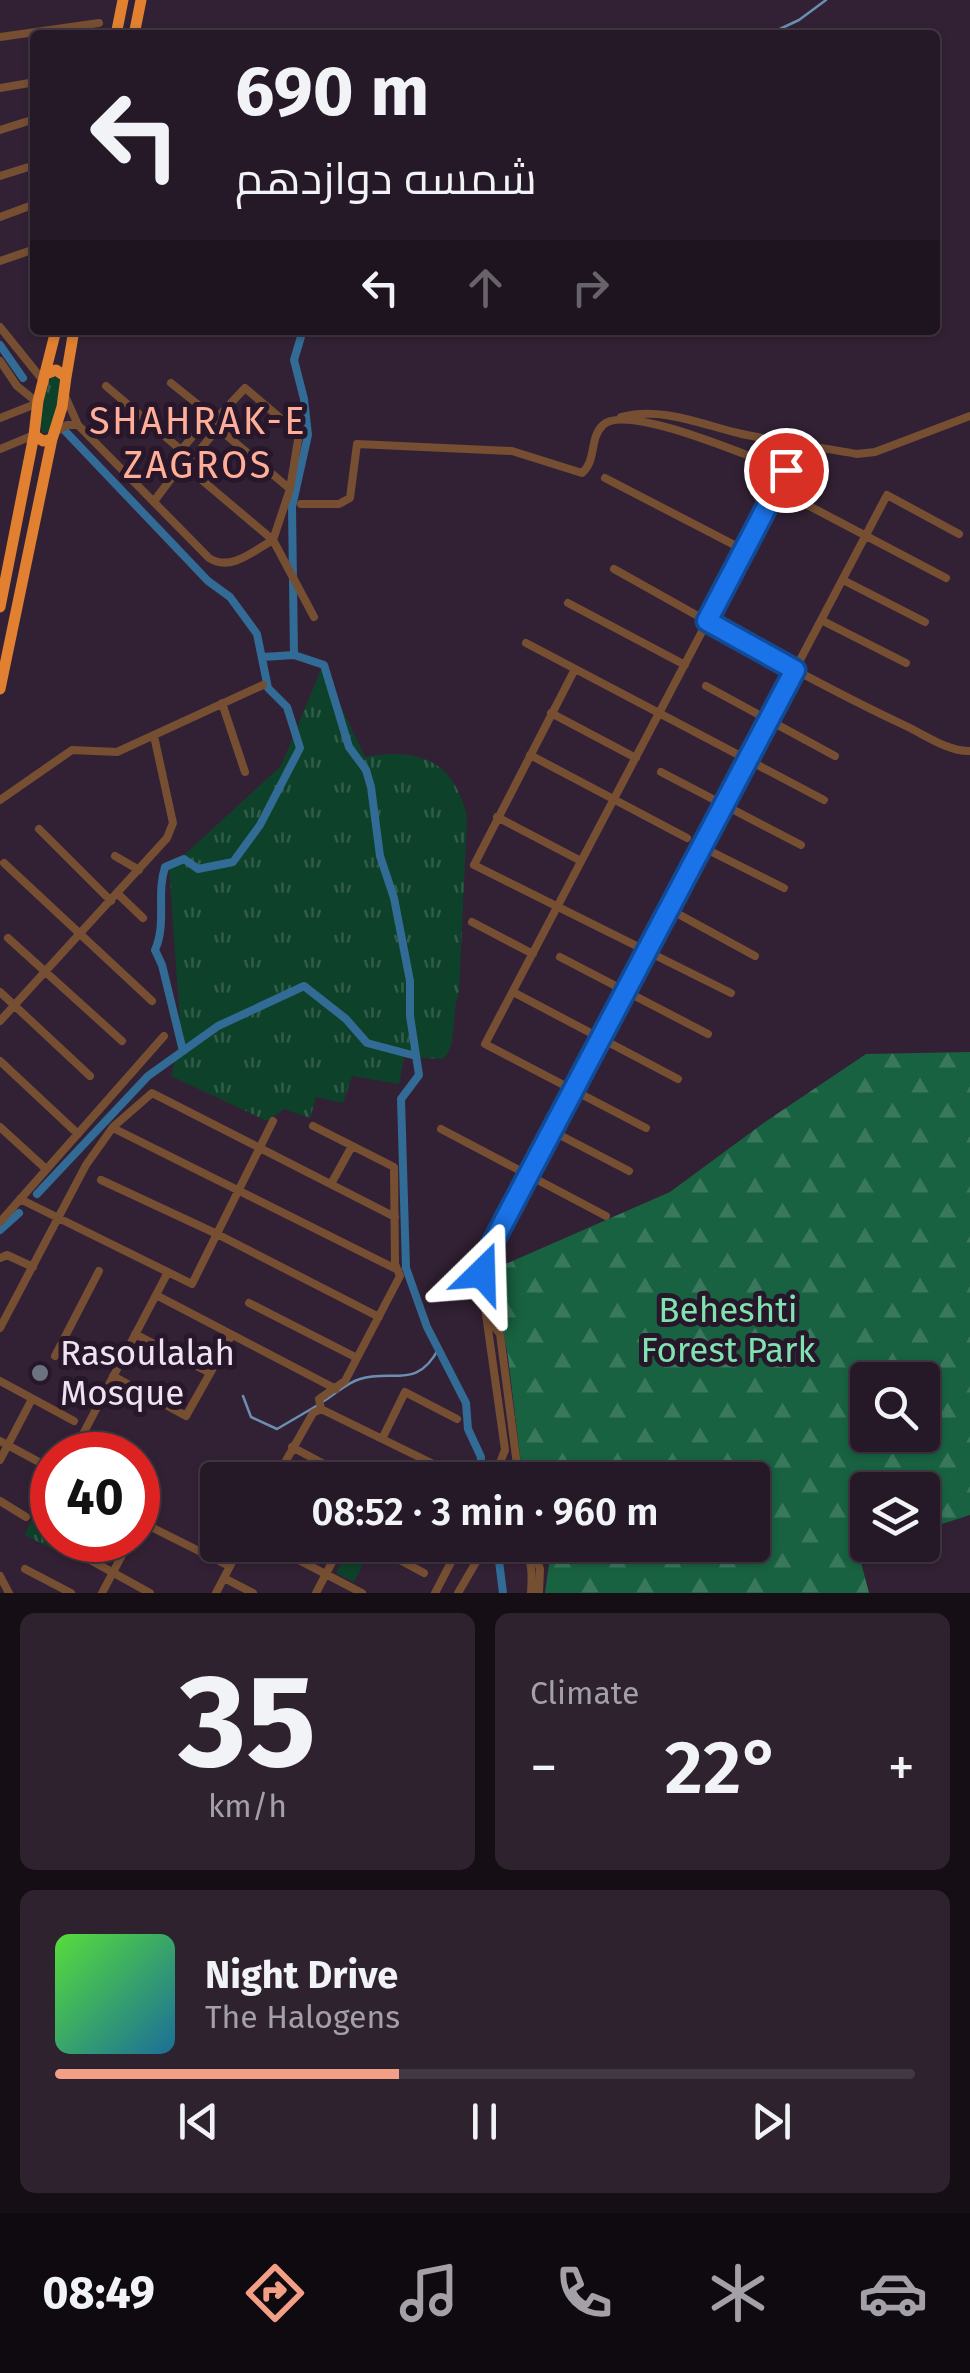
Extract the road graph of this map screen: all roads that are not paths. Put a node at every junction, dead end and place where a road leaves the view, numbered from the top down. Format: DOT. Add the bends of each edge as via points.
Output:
graph roads {
  1 [pos="122,0"];
  2 [pos="141,0"];
  3 [pos="99,23"];
  4 [pos="50,30"];
  5 [pos="117,30"];
  6 [pos="135,30"];
  7 [pos="30,33"];
  8 [pos="0,37"];
  9 [pos="30,83"];
  10 [pos="0,88"];
  11 [pos="30,121"];
  12 [pos="0,130"];
  13 [pos="30,167"];
  14 [pos="0,176"];
  15 [pos="30,206"];
  16 [pos="0,217"];
  17 [pos="30,251"];
  18 [pos="0,261"];
  19 [pos="0,327"];
  20 [pos="55,335"];
  21 [pos="73,335"];
  22 [pos="2,368"];
  23 [pos="66,377"];
  24 [pos="46,378"];
  25 [pos="171,383"];
  26 [pos="106,386"];
  27 [pos="64,392"];
  28 [pos="38,403"];
  29 [pos="970,416"];
  30 [pos="619,417"];
  31 [pos="0,418"];
  32 [pos="217,424"];
  33 [pos="78,425"];
  34 [pos="34,435"];
  35 [pos="53,436"];
  36 [pos="0,449"];
  37 [pos="798,449"];
  38 [pos="184,458"];
  39 [pos="786,470"];
  40 [pos="605,478"];
  41 [pos="290,489"];
  42 [pos="777,489"];
  43 [pos="154,500"];
  44 [pos="301,504"];
  45 [pos="959,534"];
  46 [pos="866,536"];
  47 [pos="273,540"];
  48 [pos="744,550"];
  49 [pos="614,569"];
  50 [pos="946,578"];
  51 [pos="843,580"];
  52 [pos="1,587"];
  53 [pos="568,603"];
  54 [pos="0,607"];
  55 [pos="314,617"];
  56 [pos="821,620"];
  57 [pos="707,621"];
  58 [pos="925,622"];
  59 [pos="526,643"];
  60 [pos="906,662"];
  61 [pos="684,664"];
  62 [pos="575,669"];
  63 [pos="795,670"];
  64 [pos="263,686"];
  65 [pos="706,686"];
  66 [pos="0,690"];
  67 [pos="222,703"];
  68 [pos="659,713"];
  69 [pos="551,714"];
  70 [pos="769,719"];
  71 [pos="154,736"];
  72 [pos="970,751"];
  73 [pos="530,754"];
  74 [pos="836,756"];
  75 [pos="636,758"];
  76 [pos="747,760"];
  77 [pos="245,772"];
  78 [pos="661,772"];
  79 [pos="614,799"];
  80 [pos="0,800"];
  81 [pos="824,800"];
  82 [pos="724,806"];
  83 [pos="497,817"];
  84 [pos="39,830"];
  85 [pos="687,838"];
  86 [pos="801,844"];
  87 [pos="702,847"];
  88 [pos="115,856"];
  89 [pos="581,861"];
  90 [pos="4,863"];
  91 [pos="139,870"];
  92 [pos="784,888"];
  93 [pos="114,898"];
  94 [pos="558,906"];
  95 [pos="669,909"];
  96 [pos="143,918"];
  97 [pos="472,922"];
  98 [pos="80,936"];
  99 [pos="8,938"];
  100 [pos="647,951"];
  101 [pos="533,954"];
  102 [pos="560,956"];
  103 [pos="755,956"];
  104 [pos="46,971"];
  105 [pos="0,992"];
  106 [pos="512,992"];
  107 [pos="625,992"];
  108 [pos="732,993"];
  109 [pos="152,1000"];
  110 [pos="14,1005"];
  111 [pos="0,1020"];
  112 [pos="708,1034"];
  113 [pos="164,1036"];
  114 [pos="600,1039"];
  115 [pos="122,1041"];
  116 [pos="0,1062"];
  117 [pos="90,1076"];
  118 [pos="678,1080"];
  119 [pos="573,1090"];
  120 [pos="273,1120"];
  121 [pos="313,1126"];
  122 [pos="0,1127"];
  123 [pos="113,1128"];
  124 [pos="646,1128"];
  125 [pos="441,1129"];
  126 [pos="552,1132"];
  127 [pos="78,1134"];
  128 [pos="352,1146"];
  129 [pos="260,1148"];
  130 [pos="46,1169"];
  131 [pos="629,1171"];
  132 [pos="527,1178"];
  133 [pos="101,1180"];
  134 [pos="331,1184"];
  135 [pos="238,1190"];
  136 [pos="20,1199"];
  137 [pos="606,1216"];
  138 [pos="395,1217"];
  139 [pos="59,1219"];
  140 [pos="0,1222"];
  141 [pos="217,1234"];
  142 [pos="0,1258"];
  143 [pos="32,1268"];
  144 [pos="398,1270"];
  145 [pos="98,1271"];
  146 [pos="168,1272"];
  147 [pos="156,1296"];
  148 [pos="0,1303"];
  149 [pos="248,1303"];
  150 [pos="11,1308"];
  151 [pos="487,1316"];
  152 [pos="379,1317"];
  153 [pos="0,1328"];
  154 [pos="135,1334"];
  155 [pos="231,1336"];
  156 [pos="55,1356"];
  157 [pos="357,1358"];
  158 [pos="210,1373"];
  159 [pos="114,1376"];
  160 [pos="0,1381"];
  161 [pos="336,1389"];
  162 [pos="32,1399"];
  163 [pos="321,1409"];
  164 [pos="457,1420"];
  165 [pos="74,1422"];
  166 [pos="84,1432"];
  167 [pos="383,1437"];
  168 [pos="4,1443"];
  169 [pos="292,1446"];
  170 [pos="30,1458"];
  171 [pos="0,1460"];
  172 [pos="284,1462"];
  173 [pos="321,1462"];
  174 [pos="431,1462"];
  175 [pos="500,1462"];
  176 [pos="517,1462"];
  177 [pos="0,1501"];
  178 [pos="26,1516"];
  179 [pos="160,1533"];
  180 [pos="92,1562"];
  181 [pos="118,1562"];
  182 [pos="232,1562"];
  183 [pos="304,1562"];
  184 [pos="332,1562"];
  185 [pos="405,1562"];
  186 [pos="451,1562"];
  187 [pos="477,1562"];
  188 [pos="531,1562"];
  189 [pos="538,1562"];
  190 [pos="230,1566"];
  191 [pos="25,1569"];
  192 [pos="424,1572"];
  193 [pos="326,1573"];
  194 [pos="112,1574"];
  195 [pos="0,1576"];
  196 [pos="224,1578"];
  197 [pos="8,1593"];
  198 [pos="70,1593"];
  199 [pos="102,1593"];
  200 [pos="150,1593"];
  201 [pos="216,1593"];
  202 [pos="253,1593"];
  203 [pos="316,1593"];
  204 [pos="362,1593"];
  205 [pos="434,1593"];
  206 [pos="458,1593"];
  207 [pos="531,1593"];
  208 [pos="539,1593"];
  1 -- 5 [label="highway"];
  2 -- 6 [label="highway"];
  3 -- 4 [label="street"];
  7 -- 8 [label="street"];
  9 -- 10 [label="street"];
  11 -- 12 [label="street"];
  13 -- 14 [label="street"];
  15 -- 16 [label="street"];
  17 -- 18 [label="street"];
  19 -- 24 [label="street"];
  20 -- 24 [label="highway"];
  21 -- 23 [label="highway"];
  22 -- 28 [label="street"];
  23 -- 24 [label="highway" via="56,370"];
  23 -- 27 [label="highway"];
  24 -- 28 [label="highway"];
  25 -- 32 [label="street"];
  26 -- 38 [label="street"];
  27 -- 33 [label="street"];
  27 -- 35 [label="highway"];
  28 -- 31 [label="street"];
  28 -- 34 [label="highway"];
  29 -- 30 [label="street" via="857,454 661,413"];
  30 -- 39 [label="street" via="696,435"];
  30 -- 44 [label="street" via="597,433 582,473 512,452 357,444 350,498"];
  32 -- 38 [label="street" via="193,458"];
  32 -- 41 [label="street"];
  32 -- 41 [label="street" via="245,388 299,434"];
  33 -- 35 [label="street"];
  33 -- 43 [label="street"];
  34 -- 35 [label="highway" via="43,441"];
  34 -- 36 [label="street"];
  34 -- 52 [label="highway"];
  35 -- 66 [label="highway"];
  37 -- 39 [label="street"];
  38 -- 43 [label="street"];
  38 -- 47 [label="street"];
  39 -- 42 [label="street"];
  40 -- 48 [label="street"];
  41 -- 47 [label="street"];
  42 -- 46 [label="street"];
  42 -- 48 [label="street"];
  43 -- 47 [label="street" via="214,562 231,564"];
  45 -- 46 [label="street" via="887,496"];
  46 -- 50 [label="street"];
  46 -- 51 [label="street"];
  47 -- 55 [label="street"];
  48 -- 57 [label="street"];
  49 -- 57 [label="street"];
  51 -- 56 [label="street"];
  51 -- 58 [label="street"];
  52 -- 54 [label="highway"];
  53 -- 61 [label="street"];
  56 -- 60 [label="street"];
  56 -- 63 [label="street"];
  57 -- 61 [label="street"];
  57 -- 63 [label="street"];
  59 -- 62 [label="street"];
  61 -- 68 [label="street"];
  62 -- 68 [label="street"];
  62 -- 69 [label="street"];
  63 -- 70 [label="street"];
  63 -- 72 [label="street"];
  64 -- 67 [label="street"];
  65 -- 70 [label="street"];
  67 -- 71 [label="street"];
  67 -- 77 [label="street"];
  68 -- 75 [label="street"];
  68 -- 76 [label="street"];
  69 -- 73 [label="street"];
  69 -- 75 [label="street"];
  70 -- 74 [label="street"];
  70 -- 76 [label="street"];
  71 -- 80 [label="street" via="117,752 72,750"];
  71 -- 91 [label="street" via="173,823"];
  73 -- 79 [label="street"];
  73 -- 83 [label="street"];
  75 -- 79 [label="street"];
  76 -- 81 [label="street"];
  76 -- 82 [label="street"];
  78 -- 82 [label="street"];
  79 -- 85 [label="street"];
  79 -- 89 [label="street"];
  82 -- 86 [label="street"];
  82 -- 87 [label="street"];
  83 -- 89 [label="street"];
  83 -- 94 [label="street" via="474,865"];
  84 -- 93 [label="street"];
  87 -- 92 [label="street"];
  87 -- 95 [label="street"];
  88 -- 91 [label="street"];
  89 -- 94 [label="street"];
  90 -- 98 [label="street"];
  91 -- 93 [label="street"];
  93 -- 96 [label="street"];
  93 -- 98 [label="street"];
  94 -- 100 [label="street"];
  94 -- 101 [label="street"];
  95 -- 100 [label="street"];
  95 -- 103 [label="street"];
  97 -- 101 [label="street"];
  98 -- 104 [label="street"];
  98 -- 109 [label="street"];
  99 -- 104 [label="street"];
  100 -- 107 [label="street"];
  100 -- 108 [label="street"];
  101 -- 106 [label="street"];
  102 -- 107 [label="street"];
  104 -- 110 [label="street"];
  104 -- 115 [label="street"];
  105 -- 110 [label="street"];
  106 -- 114 [label="street"];
  106 -- 119 [label="street" via="486,1044"];
  107 -- 112 [label="street"];
  107 -- 114 [label="street"];
  110 -- 111 [label="street"];
  110 -- 117 [label="street"];
  113 -- 127 [label="street"];
  114 -- 118 [label="street"];
  114 -- 119 [label="street"];
  116 -- 127 [label="street"];
  119 -- 124 [label="street"];
  119 -- 126 [label="street"];
  120 -- 129 [label="street"];
  121 -- 128 [label="street"];
  122 -- 130 [label="street"];
  123 -- 129 [label="street" via="152,1092"];
  123 -- 135 [label="street"];
  123 -- 139 [label="street"];
  125 -- 132 [label="street"];
  126 -- 131 [label="street"];
  126 -- 132 [label="street"];
  127 -- 130 [label="street"];
  128 -- 134 [label="street"];
  128 -- 138 [label="street" via="394,1167"];
  129 -- 134 [label="street"];
  129 -- 135 [label="street"];
  130 -- 136 [label="street"];
  132 -- 137 [label="street"];
  132 -- 151 [label="street" via="484,1264"];
  133 -- 141 [label="street"];
  134 -- 138 [label="street"];
  135 -- 141 [label="street"];
  135 -- 144 [label="street"];
  136 -- 139 [label="street"];
  136 -- 140 [label="street"];
  138 -- 144 [label="street"];
  139 -- 143 [label="street"];
  139 -- 146 [label="street"];
  141 -- 146 [label="street" via="192,1284"];
  141 -- 152 [label="street"];
  142 -- 143 [label="street"];
  143 -- 150 [label="street"];
  144 -- 152 [label="street"];
  145 -- 156 [label="street"];
  146 -- 147 [label="street"];
  147 -- 154 [label="street"];
  147 -- 155 [label="street"];
  148 -- 150 [label="street"];
  149 -- 157 [label="street"];
  150 -- 153 [label="street"];
  151 -- 175 [label="street" via="505,1450"];
  151 -- 176 [label="street" via="500,1334"];
  152 -- 157 [label="street"];
  154 -- 158 [label="street"];
  154 -- 159 [label="street"];
  155 -- 158 [label="street"];
  155 -- 161 [label="street"];
  157 -- 161 [label="street"];
  158 -- 159 [label="street" via="186,1416"];
  159 -- 166 [label="street"];
  160 -- 162 [label="street"];
  161 -- 163 [label="street" via="318,1399"];
  162 -- 165 [label="street"];
  162 -- 168 [label="street"];
  163 -- 167 [label="street"];
  163 -- 169 [label="street"];
  164 -- 167 [label="street" via="405,1392"];
  167 -- 174 [label="street"];
  168 -- 170 [label="street"];
  168 -- 171 [label="street"];
  169 -- 172 [label="street"];
  169 -- 173 [label="street"];
  177 -- 178 [label="street"];
  179 -- 190 [label="street"];
  180 -- 194 [label="street"];
  181 -- 194 [label="street"];
  182 -- 190 [label="street"];
  183 -- 193 [label="street"];
  184 -- 193 [label="street"];
  185 -- 192 [label="street"];
  186 -- 205 [label="street"];
  187 -- 206 [label="street"];
  188 -- 207 [label="street"];
  189 -- 208 [label="street"];
  190 -- 196 [label="street"];
  191 -- 198 [label="street"];
  193 -- 203 [label="street"];
  193 -- 204 [label="street"];
  194 -- 199 [label="street"];
  194 -- 200 [label="street"];
  195 -- 197 [label="street"];
  196 -- 201 [label="street"];
  196 -- 202 [label="street"];
}
